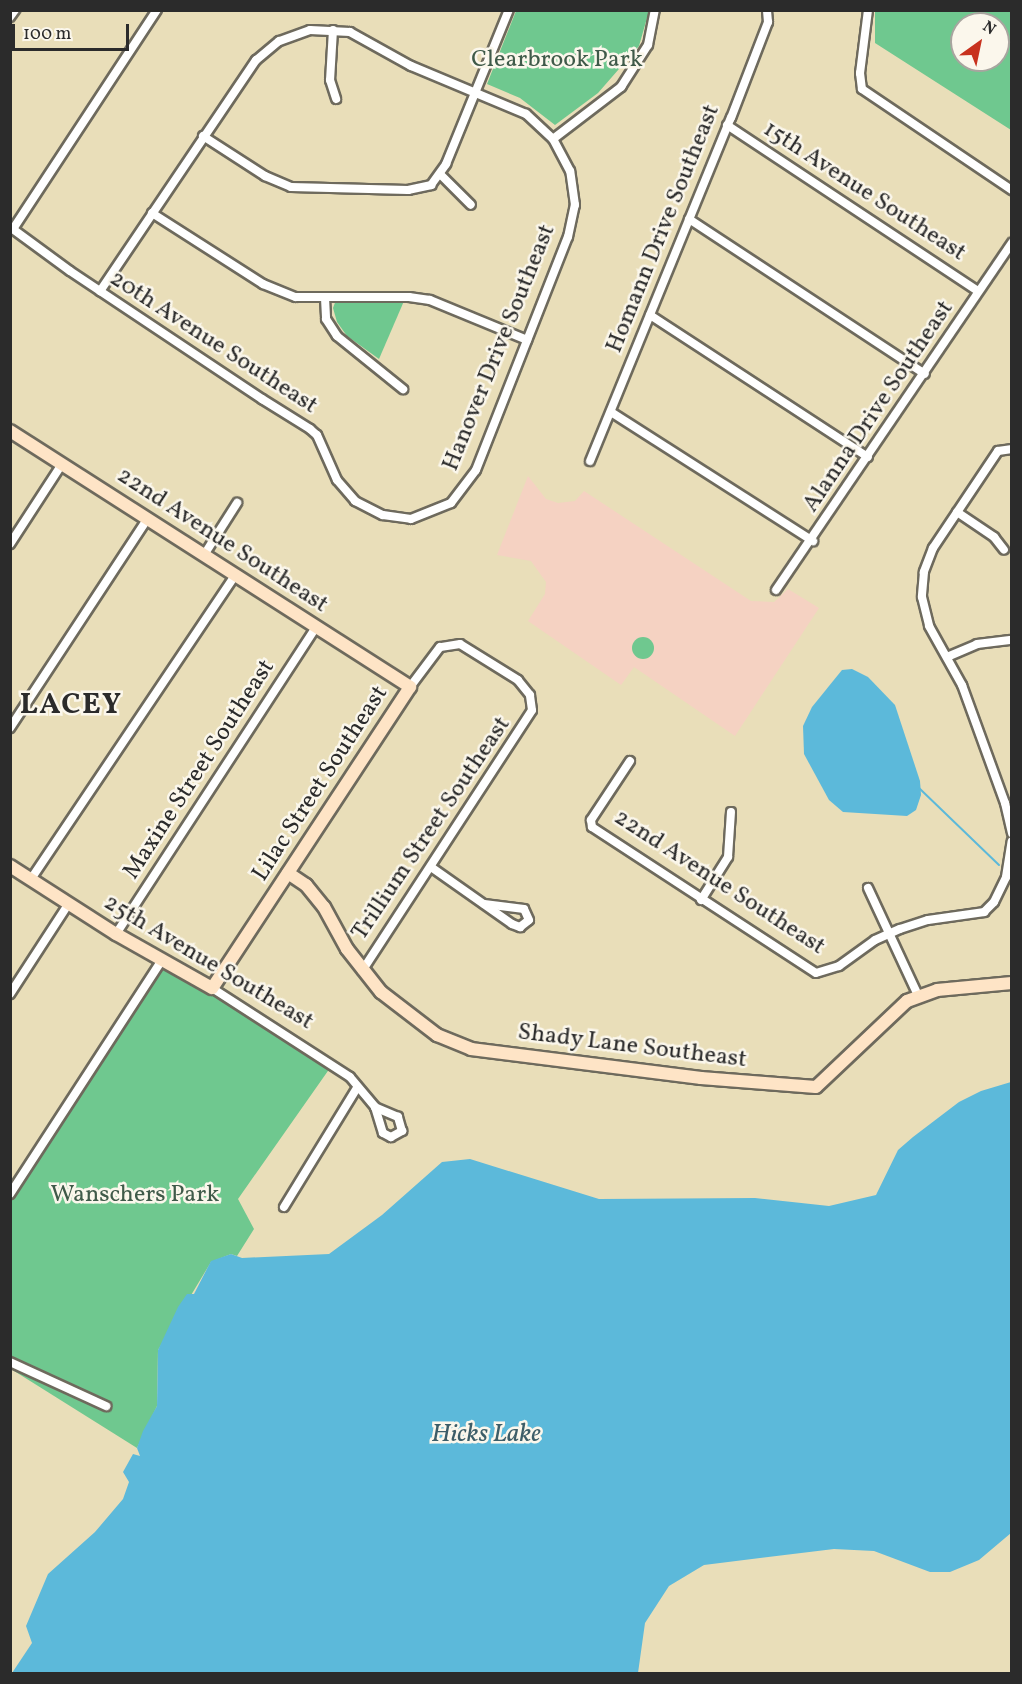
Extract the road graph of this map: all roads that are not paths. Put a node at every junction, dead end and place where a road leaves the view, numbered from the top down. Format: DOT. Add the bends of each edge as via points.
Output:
graph roads {
  1 [pos="15,10"];
  2 [pos="158,10"];
  3 [pos="508,10"];
  4 [pos="655,10"];
  5 [pos="767,10"];
  6 [pos="868,10"];
  7 [pos="10,17"];
  8 [pos="333,30"];
  9 [pos="476,93"];
  10 [pos="336,99"];
  11 [pos="728,125"];
  12 [pos="203,136"];
  13 [pos="553,139"];
  14 [pos="441,175"];
  15 [pos="1011,190"];
  16 [pos="471,205"];
  17 [pos="152,213"];
  18 [pos="689,219"];
  19 [pos="12,228"];
  20 [pos="1011,243"];
  21 [pos="100,291"];
  22 [pos="978,291"];
  23 [pos="325,298"];
  24 [pos="650,315"];
  25 [pos="527,340"];
  26 [pos="925,374"];
  27 [pos="403,388"];
  28 [pos="611,412"];
  29 [pos="10,431"];
  30 [pos="1011,448"];
  31 [pos="868,457"];
  32 [pos="590,461"];
  33 [pos="62,464"];
  34 [pos="237,502"];
  35 [pos="367,509"];
  36 [pos="957,512"];
  37 [pos="148,518"];
  38 [pos="813,541"];
  39 [pos="10,544"];
  40 [pos="1004,549"];
  41 [pos="204,555"];
  42 [pos="235,575"];
  43 [pos="776,590"];
  44 [pos="316,627"];
  45 [pos="1011,640"];
  46 [pos="947,657"];
  47 [pos="486,658"];
  48 [pos="410,687"];
  49 [pos="10,728"];
  50 [pos="630,761"];
  51 [pos="1008,802"];
  52 [pos="731,812"];
  53 [pos="1011,833"];
  54 [pos="1011,841"];
  55 [pos="10,866"];
  56 [pos="431,867"];
  57 [pos="288,873"];
  58 [pos="31,879"];
  59 [pos="868,888"];
  60 [pos="701,900"];
  61 [pos="69,903"];
  62 [pos="484,904"];
  63 [pos="891,932"];
  64 [pos="117,933"];
  65 [pos="162,960"];
  66 [pos="362,971"];
  67 [pos="1011,983"];
  68 [pos="212,988"];
  69 [pos="10,994"];
  70 [pos="918,995"];
  71 [pos="357,1088"];
  72 [pos="375,1107"];
  73 [pos="10,1194"];
  74 [pos="284,1207"];
  75 [pos="10,1362"];
  76 [pos="106,1406"];
  1 -- 7 [label="street"];
  2 -- 19 [label="street"];
  3 -- 9 [label="street"];
  4 -- 13 [label="street" via="648,45 621,87"];
  5 -- 11 [label="street, Homann Drive Southeast" via="768,22"];
  6 -- 15 [label="street" via="860,73 862,89"];
  8 -- 9 [label="street, Hanover Drive Southeast" via="359,36 411,66"];
  8 -- 10 [label="street" via="330,80"];
  8 -- 12 [label="street" via="290,36 267,49 245,73"];
  9 -- 13 [label="street, Hanover Drive Southeast" via="526,114"];
  9 -- 14 [label="street"];
  11 -- 18 [label="street, Homann Drive Southeast"];
  11 -- 22 [label="street, 15th Avenue Southeast"];
  12 -- 14 [label="street" via="265,176 291,187 408,190 431,185"];
  12 -- 17 [label="street"];
  13 -- 25 [label="street, Hanover Drive Southeast" via="570,171 573,219"];
  14 -- 16 [label="street"];
  17 -- 21 [label="street"];
  17 -- 23 [label="street" via="263,284 296,297"];
  18 -- 24 [label="street, Homann Drive Southeast"];
  18 -- 26 [label="street"];
  19 -- 21 [label="street, 20th Avenue Southeast"];
  20 -- 22 [label="street, Alanna Drive Southeast"];
  21 -- 35 [label="street, 20th Avenue Southeast" via="317,435 337,480"];
  22 -- 26 [label="street, Alanna Drive Southeast"];
  23 -- 25 [label="street" via="430,300"];
  23 -- 27 [label="street" via="326,319 337,336"];
  24 -- 28 [label="street, Homann Drive Southeast"];
  24 -- 31 [label="street"];
  25 -- 35 [label="street, Hanover Drive Southeast" via="476,470 462,493 438,510 411,519"];
  26 -- 31 [label="street, Alanna Drive Southeast"];
  28 -- 32 [label="street, Homann Drive Southeast"];
  28 -- 38 [label="street"];
  29 -- 33 [label="street, 22nd Avenue Southeast"];
  30 -- 36 [label="street" via="998,451"];
  31 -- 38 [label="street, Alanna Drive Southeast"];
  33 -- 37 [label="street, 22nd Avenue Southeast"];
  33 -- 39 [label="street"];
  34 -- 41 [label="street"];
  36 -- 40 [label="street" via="994,537"];
  36 -- 46 [label="street" via="933,548 923,584 924,611"];
  37 -- 41 [label="street, 22nd Avenue Southeast"];
  37 -- 49 [label="street"];
  38 -- 43 [label="street, Alanna Drive Southeast"];
  41 -- 42 [label="street, 22nd Avenue Southeast"];
  42 -- 44 [label="street, 22nd Avenue Southeast"];
  42 -- 58 [label="street"];
  44 -- 48 [label="street, 22nd Avenue Southeast"];
  44 -- 64 [label="street, Maxine Street Southeast"];
  45 -- 46 [label="street" via="977,644"];
  46 -- 51 [label="street"];
  47 -- 48 [label="street, Lilac Street Southeast" via="469,647 450,643 428,660"];
  47 -- 56 [label="street, Trillium Street Southeast" via="523,685 531,698 531,714"];
  48 -- 57 [label="street, Lilac Street Southeast"];
  50 -- 60 [label="street, 22nd Avenue Southeast" via="591,820 592,827"];
  51 -- 53 [label="street"];
  52 -- 60 [label="street" via="728,857"];
  54 -- 63 [label="street" via="1006,877 994,902 984,912 928,920"];
  55 -- 58 [label="street, 25th Avenue Southeast"];
  56 -- 62 [label="street"];
  56 -- 66 [label="street, Trillium Street Southeast"];
  57 -- 66 [label="street, Shady Lane Southeast" via="306,885 324,907"];
  57 -- 68 [label="street, Lilac Street Southeast"];
  58 -- 61 [label="street, 25th Avenue Southeast"];
  59 -- 63 [label="street"];
  60 -- 63 [label="street, 22nd Avenue Southeast" via="799,964 823,973"];
  61 -- 64 [label="street, 25th Avenue Southeast"];
  61 -- 69 [label="street"];
  62 -- 62 [label="street" via="512,924 520,927 529,921 524,909"];
  63 -- 70 [label="street"];
  64 -- 65 [label="street, 25th Avenue Southeast"];
  65 -- 68 [label="street, 25th Avenue Southeast"];
  65 -- 73 [label="street"];
  66 -- 70 [label="street, Shady Lane Southeast" via="418,1021 467,1048 806,1088 828,1079 894,1011"];
  67 -- 70 [label="street, Shady Lane Southeast"];
  68 -- 71 [label="street, 25th Avenue Southeast" via="325,1059 350,1077"];
  71 -- 72 [label="street, 25th Avenue Southeast"];
  71 -- 74 [label="street"];
  75 -- 76 [label="street"];
}
